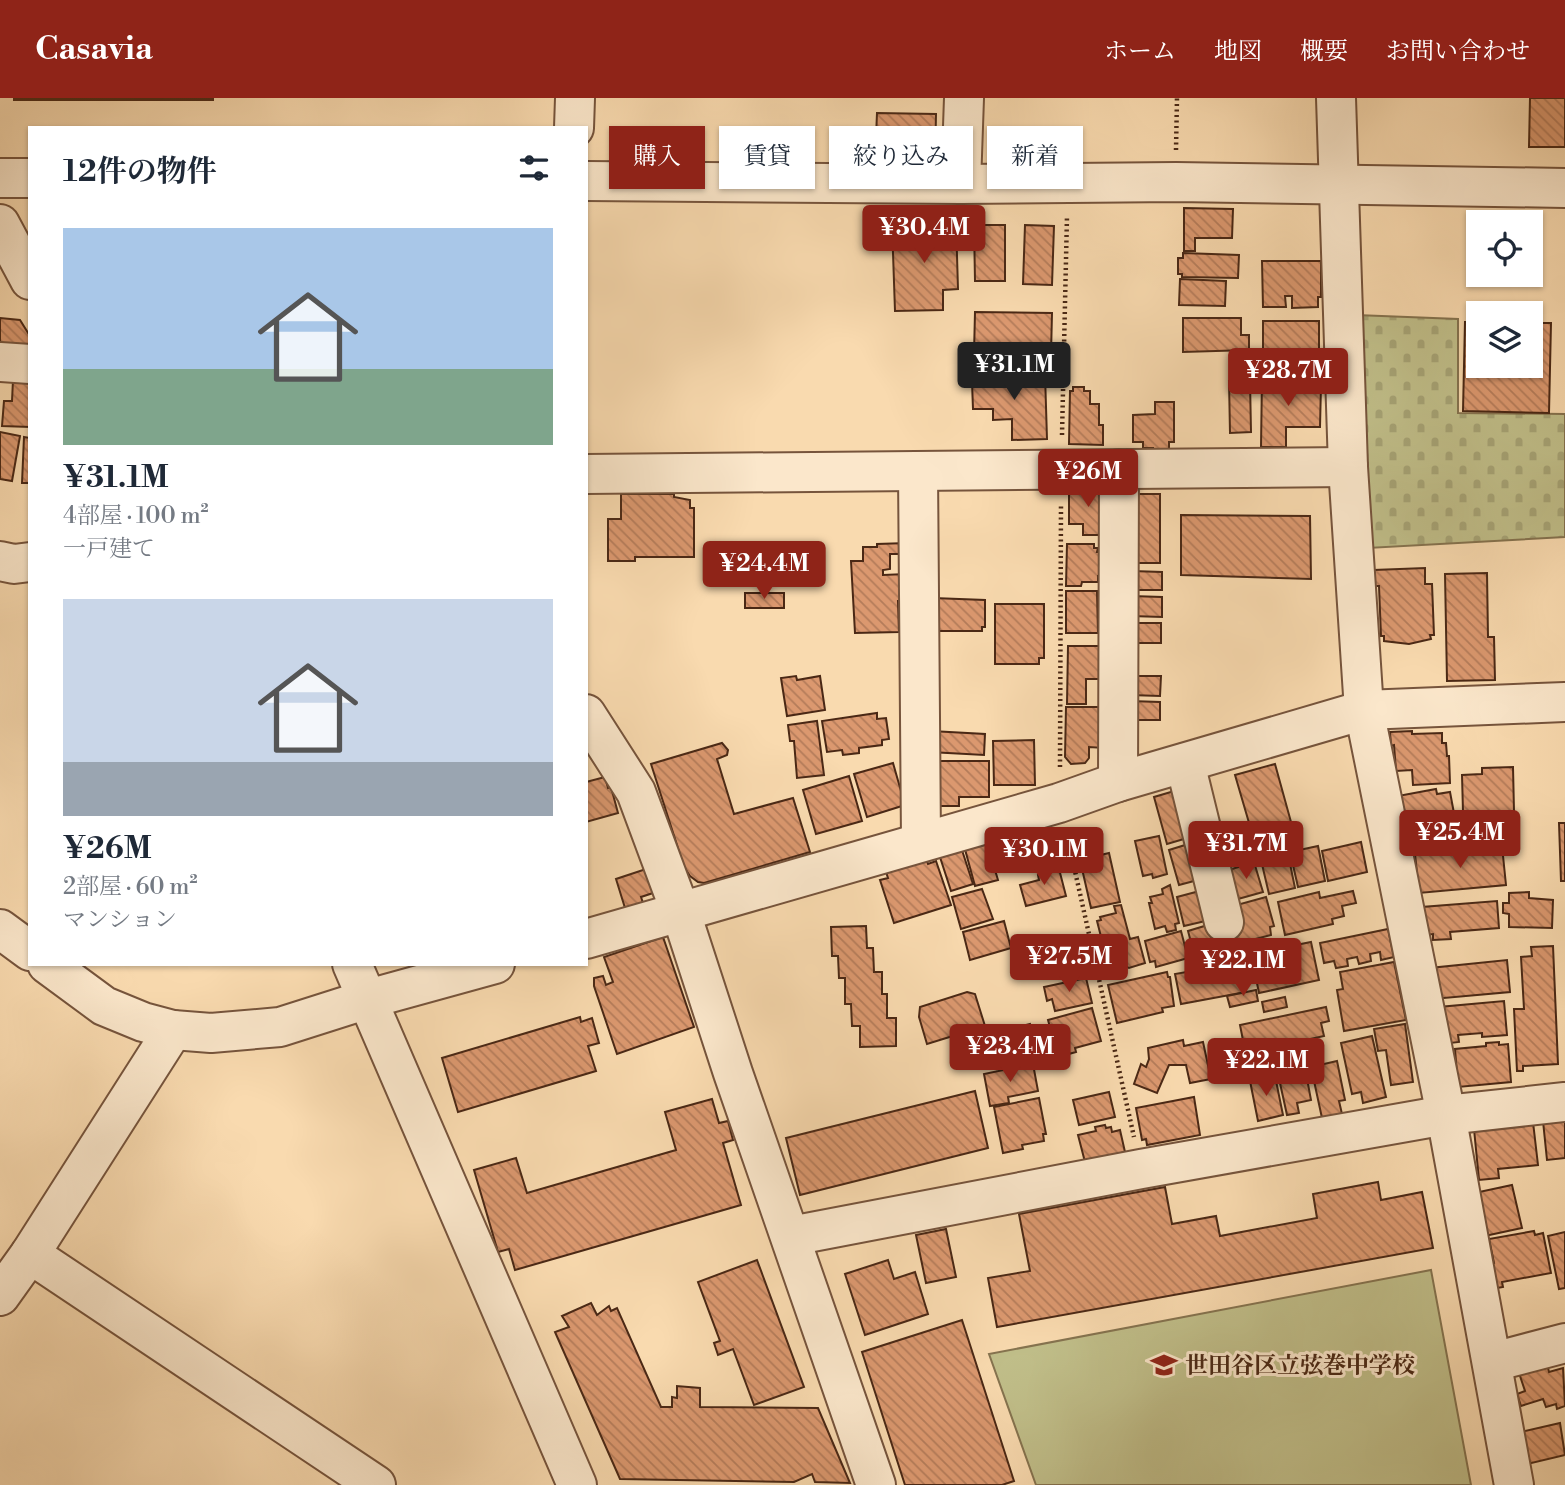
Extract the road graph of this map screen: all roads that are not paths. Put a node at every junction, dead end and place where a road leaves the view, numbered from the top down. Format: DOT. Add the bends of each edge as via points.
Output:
graph roads {
  1 [pos="576,98"];
  2 [pos="964,98"];
  3 [pos="1336,98"];
  4 [pos="574,126"];
  5 [pos="963,126"];
  6 [pos="0,178"];
  7 [pos="28,178"];
  8 [pos="588,181"];
  9 [pos="829,183"];
  10 [pos="973,184"];
  11 [pos="1339,185"];
  12 [pos="1565,188"];
  13 [pos="0,224"];
  14 [pos="28,276"];
  15 [pos="0,362"];
  16 [pos="28,364"];
  17 [pos="1348,467"];
  18 [pos="1119,469"];
  19 [pos="918,471"];
  20 [pos="588,474"];
  21 [pos="0,561"];
  22 [pos="28,562"];
  23 [pos="1565,702"];
  24 [pos="1364,710"];
  25 [pos="588,717"];
  26 [pos="1185,763"];
  27 [pos="1118,782"];
  28 [pos="921,841"];
  29 [pos="681,913"];
  30 [pos="1224,922"];
  31 [pos="0,929"];
  32 [pos="588,938"];
  33 [pos="28,950"];
  34 [pos="50,966"];
  35 [pos="353,966"];
  36 [pos="488,966"];
  37 [pos="368,999"];
  38 [pos="173,1030"];
  39 [pos="1565,1102"];
  40 [pos="1446,1115"];
  41 [pos="791,1236"];
  42 [pos="30,1254"];
  43 [pos="0,1296"];
  44 [pos="1565,1343"];
  45 [pos="1493,1362"];
  46 [pos="375,1485"];
  47 [pos="577,1485"];
  48 [pos="876,1485"];
  49 [pos="1514,1485"];
  1 -- 4 [label="street"];
  2 -- 5 [label="street"];
  3 -- 11 [label="street"];
  6 -- 7 [label="street"];
  8 -- 9 [label="street"];
  10 -- 11 [label="street"];
  11 -- 12 [label="street"];
  11 -- 17 [label="street"];
  13 -- 14 [label="street"];
  15 -- 16 [label="street"];
  17 -- 18 [label="street"];
  17 -- 24 [label="street"];
  18 -- 19 [label="street"];
  18 -- 27 [label="street"];
  19 -- 20 [label="street"];
  19 -- 28 [label="street"];
  21 -- 22 [label="street"];
  23 -- 24 [label="street"];
  24 -- 26 [label="street"];
  24 -- 40 [label="street"];
  25 -- 29 [label="street" via="636,792"];
  26 -- 27 [label="street"];
  26 -- 30 [label="street"];
  27 -- 28 [label="street"];
  28 -- 29 [label="street"];
  29 -- 32 [label="street"];
  29 -- 41 [label="street"];
  31 -- 33 [label="street"];
  34 -- 38 [label="street" via="104,1006"];
  35 -- 37 [label="street"];
  36 -- 37 [label="street"];
  37 -- 38 [label="street" via="280,1027 211,1033"];
  37 -- 47 [label="street"];
  38 -- 42 [label="street"];
  39 -- 40 [label="street"];
  40 -- 41 [label="street"];
  40 -- 45 [label="street"];
  41 -- 48 [label="street"];
  42 -- 43 [label="street"];
  42 -- 46 [label="street"];
  44 -- 45 [label="street"];
  45 -- 49 [label="street"];
}
